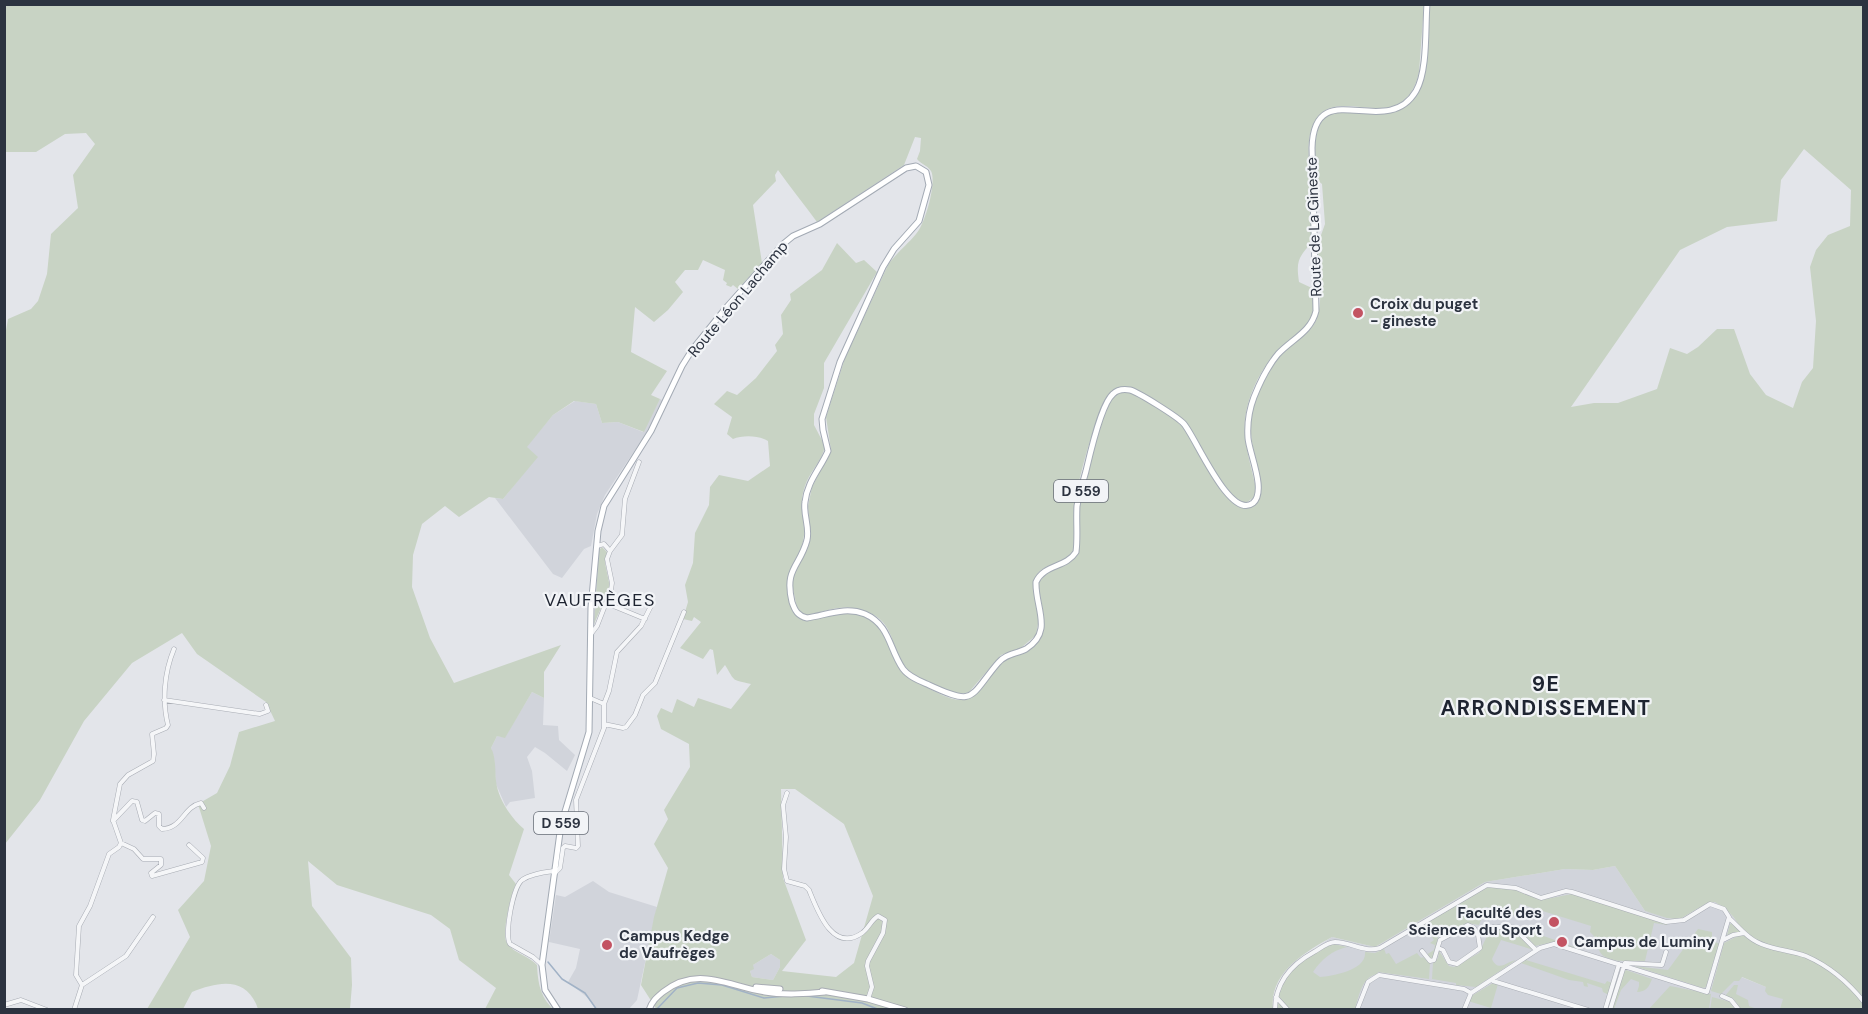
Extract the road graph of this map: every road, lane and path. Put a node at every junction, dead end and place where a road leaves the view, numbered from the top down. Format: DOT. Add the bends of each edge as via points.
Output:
graph roads {
  1 [pos="1427,4"];
  2 [pos="906,168"];
  3 [pos="639,462"];
  4 [pos="597,546"];
  5 [pos="610,551"];
  6 [pos="606,603"];
  7 [pos="651,606"];
  8 [pos="684,612"];
  9 [pos="645,619"];
  10 [pos="590,634"];
  11 [pos="174,649"];
  12 [pos="590,698"];
  13 [pos="164,700"];
  14 [pos="604,704"];
  15 [pos="266,705"];
  16 [pos="604,724"];
  17 [pos="787,794"];
  18 [pos="204,808"];
  19 [pos="113,821"];
  20 [pos="121,843"];
  21 [pos="189,845"];
  22 [pos="554,873"];
  23 [pos="153,917"];
  24 [pos="1729,917"];
  25 [pos="1744,933"];
  26 [pos="1478,935"];
  27 [pos="1723,941"];
  28 [pos="1438,948"];
  29 [pos="1422,951"];
  30 [pos="1536,951"];
  31 [pos="1666,952"];
  32 [pos="542,965"];
  33 [pos="1622,965"];
  34 [pos="1492,980"];
  35 [pos="82,985"];
  36 [pos="1471,993"];
  37 [pos="1722,996"];
  38 [pos="1276,997"];
  39 [pos="868,999"];
  40 [pos="1863,1002"];
  41 [pos="4,1005"];
  42 [pos="649,1009"];
  43 [pos="47,1010"];
  44 [pos="74,1010"];
  45 [pos="558,1010"];
  46 [pos="905,1010"];
  47 [pos="1275,1010"];
  48 [pos="1288,1010"];
  49 [pos="1357,1010"];
  50 [pos="1464,1010"];
  51 [pos="1588,1010"];
  52 [pos="1607,1010"];
  53 [pos="1739,1010"];
  1 -- 2 [label="main road, Route de La Gineste / D 559" via="1421,79 1411,98 1388,112 1334,110 1314,130 1316,311 1309,327 1270,365 1253,400 1248,434 1259,488 1257,498 1246,506 1237,504 1182,423 1133,391 1115,392 1095,436 1078,500 1076,552 1065,563 1043,571 1036,582 1042,617 1038,637 1023,651 1003,657 974,692 960,698 906,672 889,637 872,617 845,610 807,618 797,614 789,584 807,539 804,506 809,486 828,451 822,424 840,362 883,267 919,221 929,181 920,167"];
  2 -- 4 [label="main road, Route Léon Lachamp / D 559" via="820,224 788,238 707,331 682,366 651,431 609,495"];
  3 -- 5 [label="street" via="625,499 622,535"];
  4 -- 5 [label="street" via="606,545"];
  4 -- 10 [label="main road, Route Léon Lachamp / D 559"];
  5 -- 6 [label="street, Route Léon Lachamp" via="607,563 612,583"];
  6 -- 9 [label="street"];
  6 -- 10 [label="street, Route Léon Lachamp"];
  7 -- 9 [label="street"];
  8 -- 16 [label="street" via="658,677 626,727"];
  9 -- 14 [label="street" via="616,652"];
  10 -- 12 [label="main road, Route Léon Lachamp / D 559"];
  11 -- 13 [label="street"];
  12 -- 14 [label="street"];
  12 -- 22 [label="main road, Route Léon Lachamp / D 559" via="588,739 561,825"];
  13 -- 15 [label="street" via="260,714 268,711"];
  13 -- 19 [label="street" via="167,727 152,734 153,761 120,784"];
  14 -- 16 [label="street"];
  16 -- 22 [label="street" via="576,796 578,846 564,846 560,868"];
  17 -- 39 [label="street" via="783,805 787,880 809,890 824,925 840,936 848,939 859,934 878,916 885,920 883,933 868,961 872,987"];
  18 -- 19 [label="street" via="201,803 195,805 170,829 162,829 159,814 142,820 137,802 132,801"];
  19 -- 20 [label="street"];
  20 -- 21 [label="street" via="143,859 160,860 161,865 151,873 155,876 202,862 204,858"];
  20 -- 35 [label="street" via="109,854 79,926 76,975"];
  22 -- 32 [label="main road, Route Léon Lachamp / D 559"];
  22 -- 32 [label="street" via="519,882 507,934 510,944"];
  23 -- 35 [label="street" via="126,956"];
  24 -- 25 [label="street"];
  24 -- 27 [label="street"];
  24 -- 38 [label="street" via="1719,906 1710,904 1684,920 1666,922 1572,892 1541,898 1516,888 1487,885 1380,948 1368,950 1330,943 1294,964"];
  25 -- 27 [label="street"];
  25 -- 40 [label="street" via="1756,942 1806,956 1853,989"];
  26 -- 28 [label="street" via="1472,926 1464,926 1440,940"];
  26 -- 28 [label="street" via="1480,948 1457,964 1449,962"];
  26 -- 30 [label="street" via="1493,927 1513,927"];
  27 -- 33 [label="street" via="1707,992"];
  28 -- 29 [label="street" via="1432,961"];
  30 -- 33 [label="street" via="1554,944"];
  30 -- 34 [label="street"];
  31 -- 33 [label="street" via="1662,965"];
  32 -- 45 [label="main road, Route Léon Lachamp / D 559" via="545,990"];
  33 -- 52 [label="street"];
  34 -- 36 [label="street"];
  34 -- 51 [label="street"];
  35 -- 44 [label="street"];
  36 -- 49 [label="street" via="1378,975 1368,982"];
  36 -- 50 [label="street"];
  37 -- 53 [label="street"];
  38 -- 47 [label="street"];
  38 -- 48 [label="street"];
  39 -- 42 [label="main road" via="693,978 663,992"];
  39 -- 46 [label="main road"];
  41 -- 43 [label="street" via="24,1000"];
}
